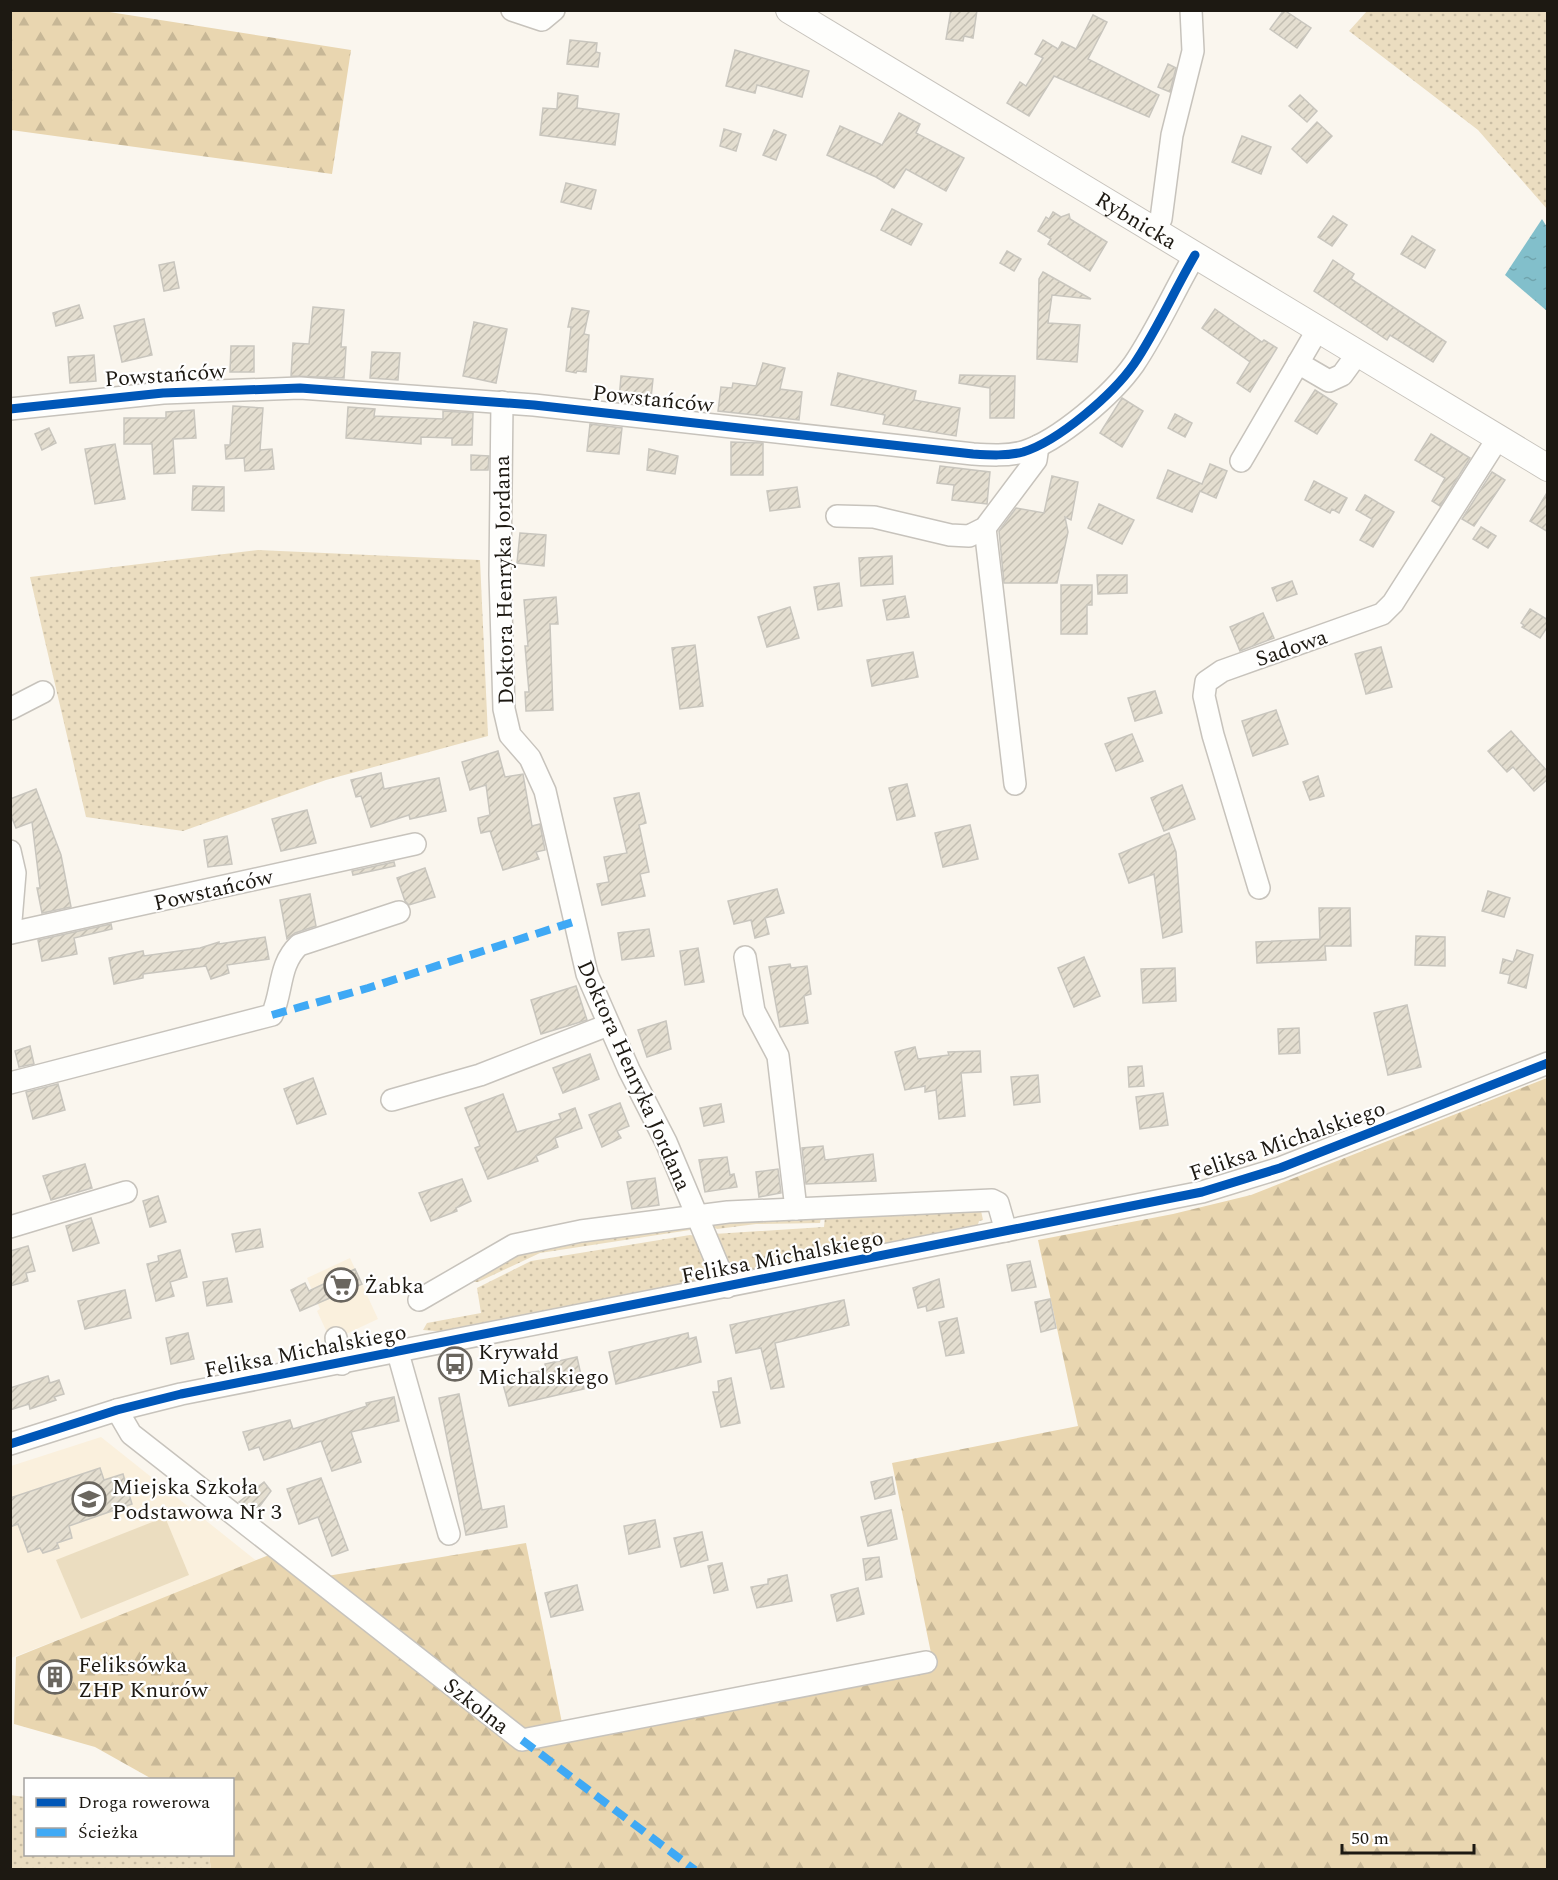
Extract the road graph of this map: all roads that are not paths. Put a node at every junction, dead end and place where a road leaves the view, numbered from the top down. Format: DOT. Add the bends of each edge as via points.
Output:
graph roads {
  1 [pos="512,10"];
  2 [pos="554,10"];
  3 [pos="789,10"];
  4 [pos="1191,10"];
  5 [pos="1154,231"];
  6 [pos="1195,255"];
  7 [pos="1318,329"];
  8 [pos="1358,353"];
  9 [pos="1298,363"];
  10 [pos="502,402"];
  11 [pos="10,409"];
  12 [pos="1498,438"];
  13 [pos="1038,446"];
  14 [pos="1241,461"];
  15 [pos="1548,468"];
  16 [pos="837,516"];
  17 [pos="985,528"];
  18 [pos="43,692"];
  19 [pos="10,709"];
  20 [pos="1015,784"];
  21 [pos="415,844"];
  22 [pos="10,851"];
  23 [pos="1259,888"];
  24 [pos="399,912"];
  25 [pos="11,933"];
  26 [pos="745,957"];
  27 [pos="609,1025"];
  28 [pos="1548,1063"];
  29 [pos="10,1083"];
  30 [pos="392,1100"];
  31 [pos="126,1192"];
  32 [pos="796,1209"];
  33 [pos="696,1215"];
  34 [pos="10,1227"];
  35 [pos="1006,1231"];
  36 [pos="728,1287"];
  37 [pos="419,1300"];
  38 [pos="336,1338"];
  39 [pos="398,1353"];
  40 [pos="342,1364"];
  41 [pos="117,1410"];
  42 [pos="10,1444"];
  43 [pos="449,1534"];
  44 [pos="926,1662"];
  1 -- 2 [label="street" via="542,20"];
  3 -- 5 [label="main road, Rybnicka"];
  4 -- 5 [label="street" via="1193,51 1172,135 1161,219"];
  5 -- 6 [label="main road, Rybnicka"];
  6 -- 7 [label="main road, Rybnicka"];
  6 -- 13 [label="street, Powstańców" via="1124,377 1078,418"];
  7 -- 8 [label="main road, Rybnicka"];
  7 -- 9 [label="street"];
  8 -- 9 [label="street" via="1342,375 1329,381"];
  8 -- 12 [label="main road, Rybnicka"];
  9 -- 14 [label="street"];
  10 -- 11 [label="street, Powstańców" via="270,387"];
  10 -- 13 [label="street, Powstańców" via="973,454 1009,454"];
  10 -- 27 [label="street, Doktora Henryka Jordana" via="500,575 505,718 510,735 530,758 542,781 584,966"];
  12 -- 15 [label="main road, Rybnicka"];
  12 -- 23 [label="street, Sadowa" via="1393,603 1382,614 1222,671 1206,682 1204,696 1213,735"];
  13 -- 17 [label="street" via="1036,460"];
  16 -- 17 [label="street" via="893,521 960,537"];
  17 -- 20 [label="street"];
  18 -- 19 [label="street"];
  21 -- 25 [label="street, Powstańców"];
  22 -- 25 [label="street, Powstańców" via="15,873"];
  24 -- 29 [label="street" via="298,945 287,958 272,1015"];
  26 -- 32 [label="street" via="754,1011 778,1056"];
  27 -- 30 [label="street" via="480,1075"];
  27 -- 33 [label="street, Doktora Henryka Jordana" via="663,1135"];
  28 -- 35 [label="street, Feliksa Michalskiego" via="1241,1181 1163,1201"];
  31 -- 34 [label="street"];
  32 -- 33 [label="street"];
  32 -- 35 [label="street" via="992,1200 1001,1209"];
  33 -- 36 [label="street, Doktora Henryka Jordana"];
  33 -- 37 [label="street" via="520,1244"];
  35 -- 36 [label="street, Feliksa Michalskiego"];
  36 -- 39 [label="street, Feliksa Michalskiego"];
  38 -- 40 [label="street"];
  39 -- 40 [label="street, Feliksa Michalskiego"];
  39 -- 43 [label="street"];
  40 -- 41 [label="street, Feliksa Michalskiego"];
  41 -- 42 [label="street, Feliksa Michalskiego"];
  41 -- 44 [label="street, Szkolna" via="131,1434 522,1740"];
}
